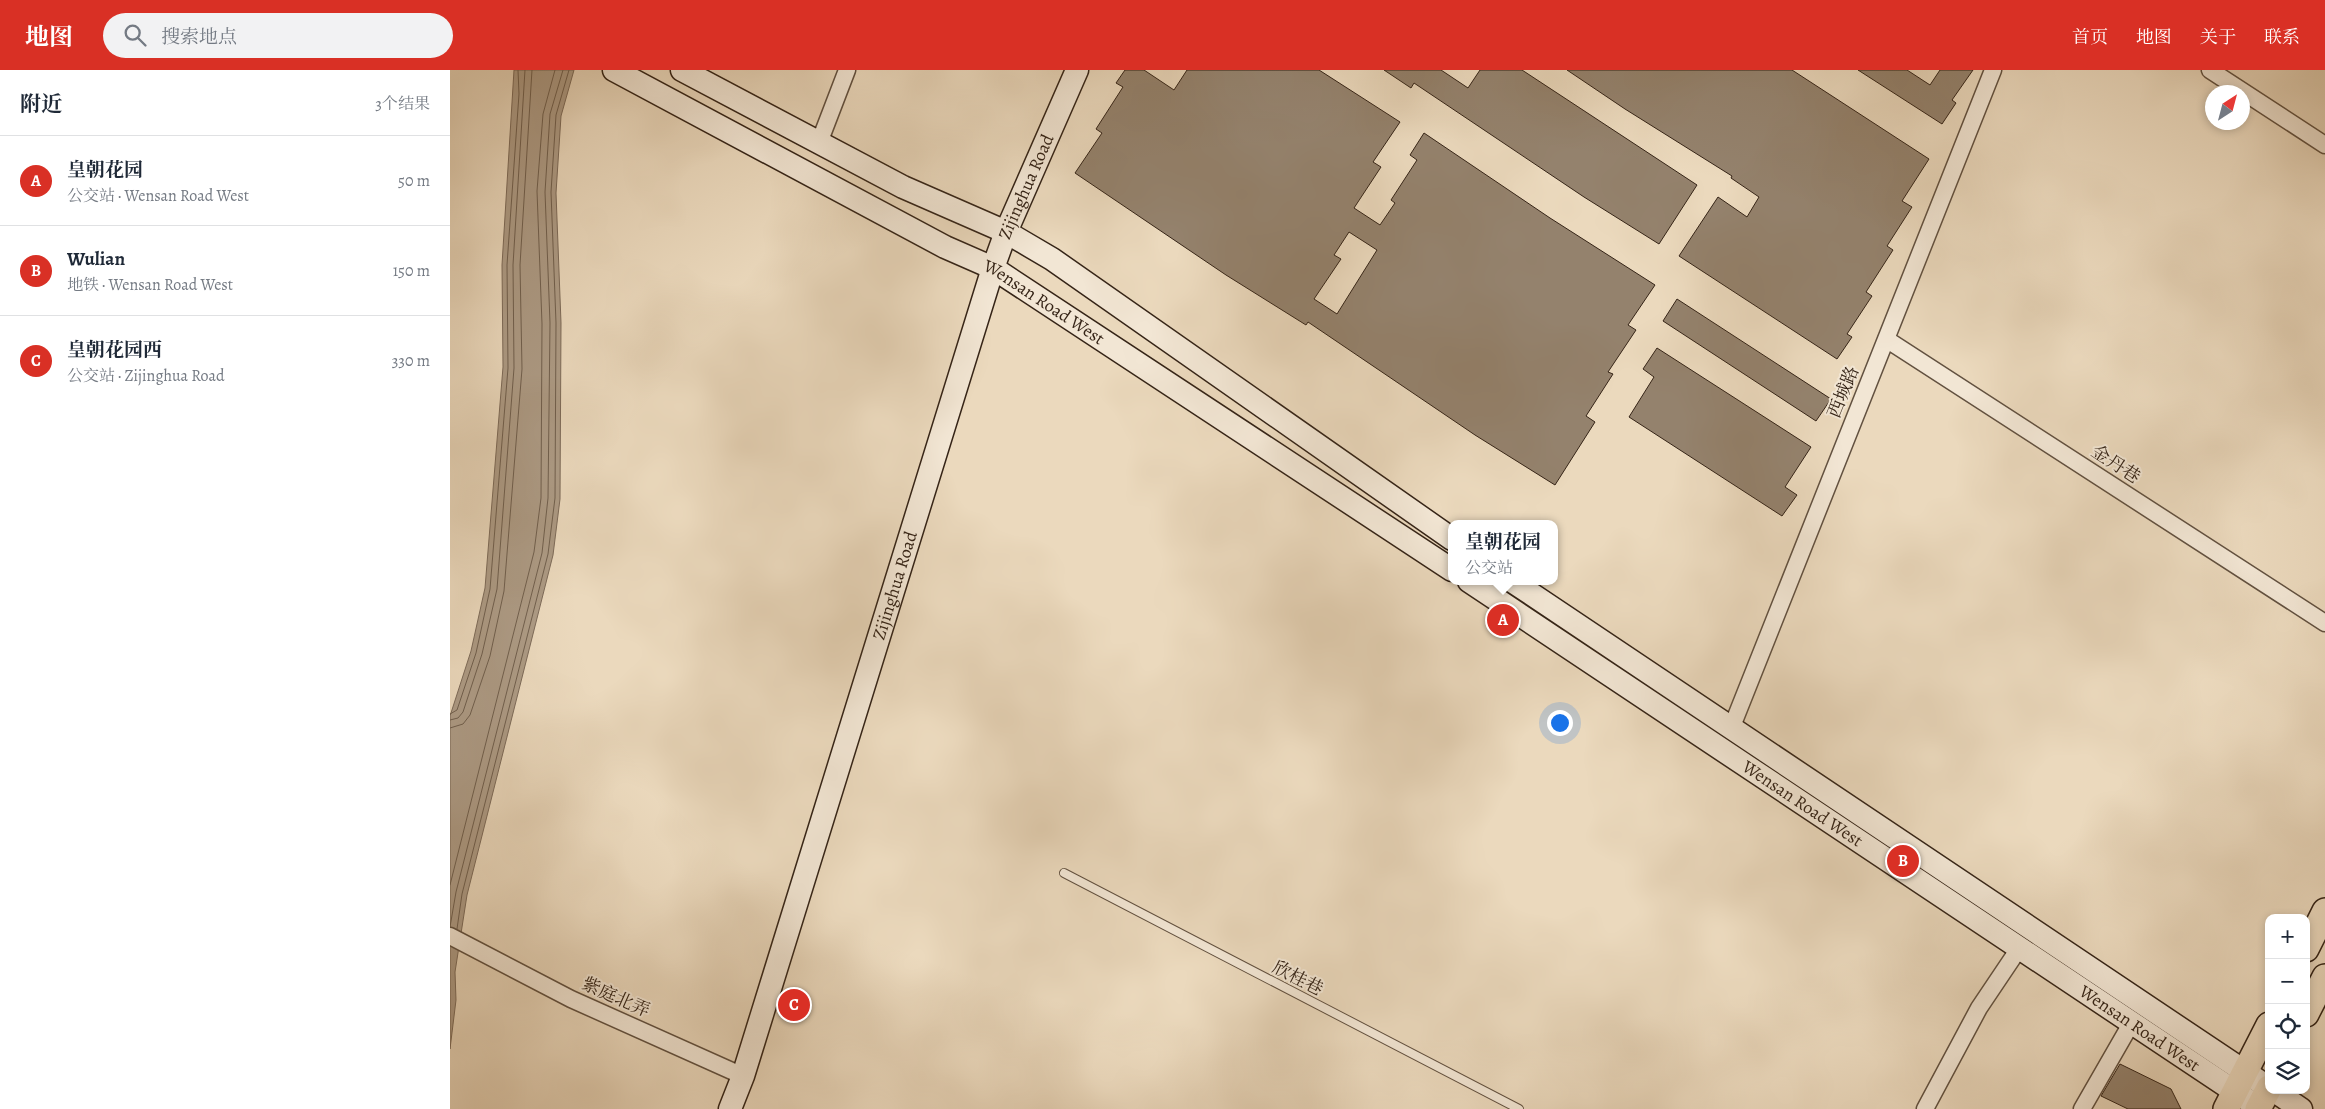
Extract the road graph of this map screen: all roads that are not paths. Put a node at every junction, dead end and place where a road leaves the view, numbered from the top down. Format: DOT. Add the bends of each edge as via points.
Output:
graph roads {
  1 [pos="614,70"];
  2 [pos="682,70"];
  3 [pos="848,70"];
  4 [pos="1077,70"];
  5 [pos="1993,70"];
  6 [pos="2210,70"];
  7 [pos="819,142"];
  8 [pos="2325,145"];
  9 [pos="1006,232"];
  10 [pos="993,268"];
  11 [pos="1886,339"];
  12 [pos="1448,536"];
  13 [pos="1448,567"];
  14 [pos="1475,585"];
  15 [pos="1518,585"];
  16 [pos="2325,623"];
  17 [pos="1731,729"];
  18 [pos="1064,873"];
  19 [pos="2325,911"];
  20 [pos="450,936"];
  21 [pos="2310,941"];
  22 [pos="2020,947"];
  23 [pos="2325,977"];
  24 [pos="2310,1006"];
  25 [pos="2132,1022"];
  26 [pos="2265,1033"];
  27 [pos="743,1076"];
  28 [pos="2236,1090"];
  29 [pos="2265,1099"];
  30 [pos="730,1109"];
  31 [pos="1519,1109"];
  32 [pos="1925,1109"];
  33 [pos="2082,1109"];
  34 [pos="2301,1109"];
  1 -- 10 [label="main road, Wensan Road West" via="945,247"];
  2 -- 7 [label="main road"];
  3 -- 7 [label="street"];
  4 -- 9 [label="main road, Zijinghua Road"];
  5 -- 11 [label="street, 西城路"];
  6 -- 8 [label="street"];
  7 -- 9 [label="main road" via="902,187"];
  9 -- 10 [label="main road, Zijinghua Road"];
  9 -- 12 [label="main road" via="1052,259"];
  10 -- 13 [label="main road, Wensan Road West"];
  10 -- 27 [label="main road, Zijinghua Road"];
  11 -- 16 [label="street, 金丹巷"];
  11 -- 17 [label="street, 西城路"];
  14 -- 22 [label="main road, Wensan Road West"];
  15 -- 17 [label="main road, Wensan Road West"];
  17 -- 28 [label="main road, Wensan Road West"];
  18 -- 31 [label="lane, 欣桂巷"];
  19 -- 21 [label="main road"];
  20 -- 27 [label="street, 紫庭北弄" via="571,999"];
  22 -- 25 [label="main road, Wensan Road West"];
  22 -- 32 [label="street" via="1979,1008"];
  23 -- 24 [label="main road"];
  25 -- 28 [label="main road, Wensan Road West"];
  25 -- 33 [label="street"];
  26 -- 28 [label="main road"];
  27 -- 30 [label="main road, Zijinghua Road"];
  28 -- 29 [label="main road, Wensan Road West"];
  29 -- 34 [label="main road, Wensan Road West"];
}
